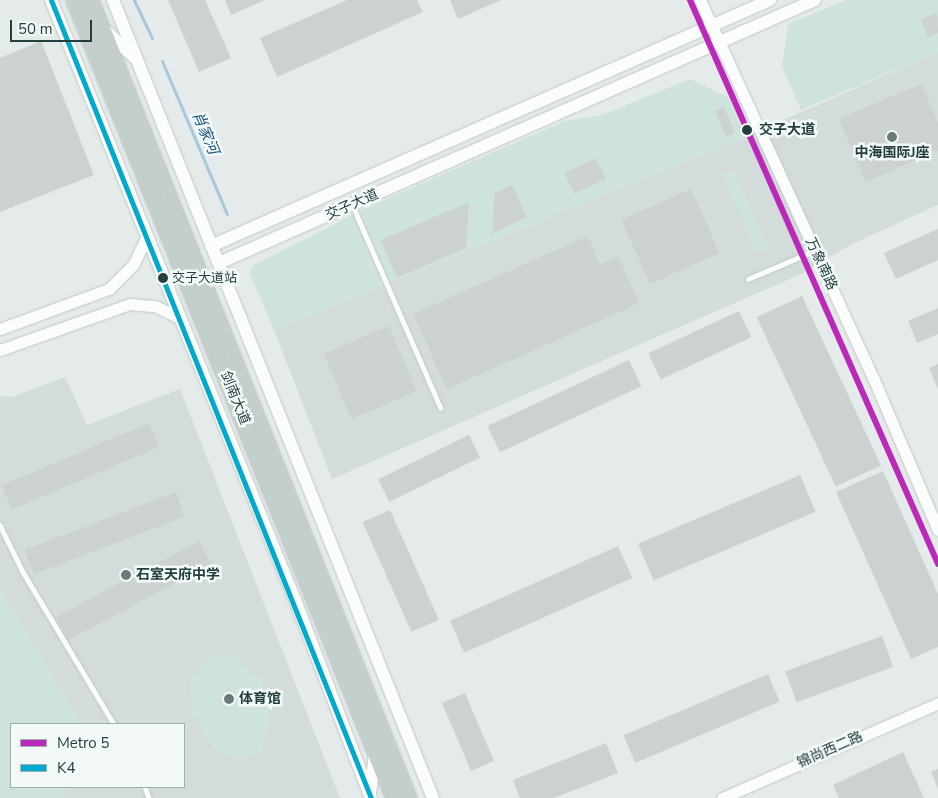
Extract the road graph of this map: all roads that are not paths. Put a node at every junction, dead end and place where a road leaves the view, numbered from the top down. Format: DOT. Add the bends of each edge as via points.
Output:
graph roads {
  1 [pos="51,0"];
  2 [pos="73,0"];
  3 [pos="91,0"];
  4 [pos="113,0"];
  5 [pos="700,0"];
  6 [pos="770,0"];
  7 [pos="815,0"];
  8 [pos="712,26"];
  9 [pos="103,29"];
  10 [pos="720,44"];
  11 [pos="137,59"];
  12 [pos="110,87"];
  13 [pos="107,134"];
  14 [pos="352,205"];
  15 [pos="147,236"];
  16 [pos="212,246"];
  17 [pos="815,251"];
  18 [pos="219,263"];
  19 [pos="748,279"];
  20 [pos="178,317"];
  21 [pos="0,329"];
  22 [pos="0,350"];
  23 [pos="441,408"];
  24 [pos="0,524"];
  25 [pos="938,530"];
  26 [pos="938,703"];
  27 [pos="113,723"];
  28 [pos="376,751"];
  29 [pos="370,797"];
  30 [pos="393,798"];
  31 [pos="409,798"];
  32 [pos="433,798"];
  33 [pos="722,798"];
  1 -- 13 [label="main road"];
  2 -- 12 [label="highway, 剑南大道"];
  3 -- 9 [label="highway, 剑南大道"];
  4 -- 11 [label="main road"];
  5 -- 8 [label="street, 万象南路"];
  6 -- 8 [label="main road, 交子大道"];
  7 -- 10 [label="main road, 交子大道"];
  8 -- 10 [label="street, 万象南路"];
  8 -- 16 [label="main road, 交子大道"];
  9 -- 11 [label="main road"];
  9 -- 31 [label="highway, 剑南大道"];
  10 -- 14 [label="main road, 交子大道"];
  10 -- 17 [label="street, 万象南路"];
  11 -- 16 [label="main road"];
  12 -- 13 [label="main road"];
  12 -- 28 [label="highway, 剑南大道"];
  13 -- 15 [label="main road"];
  14 -- 18 [label="main road, 交子大道"];
  14 -- 23 [label="lane"];
  15 -- 20 [label="main road"];
  15 -- 21 [label="street" via="133,265 109,289"];
  16 -- 18 [label="main road"];
  17 -- 19 [label="lane"];
  17 -- 25 [label="street, 万象南路"];
  18 -- 32 [label="main road"];
  20 -- 22 [label="street" via="155,306 130,304"];
  20 -- 29 [label="main road" via="295,600"];
  24 -- 27 [label="lane" via="22,572"];
  26 -- 33 [label="street, 锦尚西二路"];
  28 -- 29 [label="main road"];
  28 -- 30 [label="highway, 剑南大道"];
}
